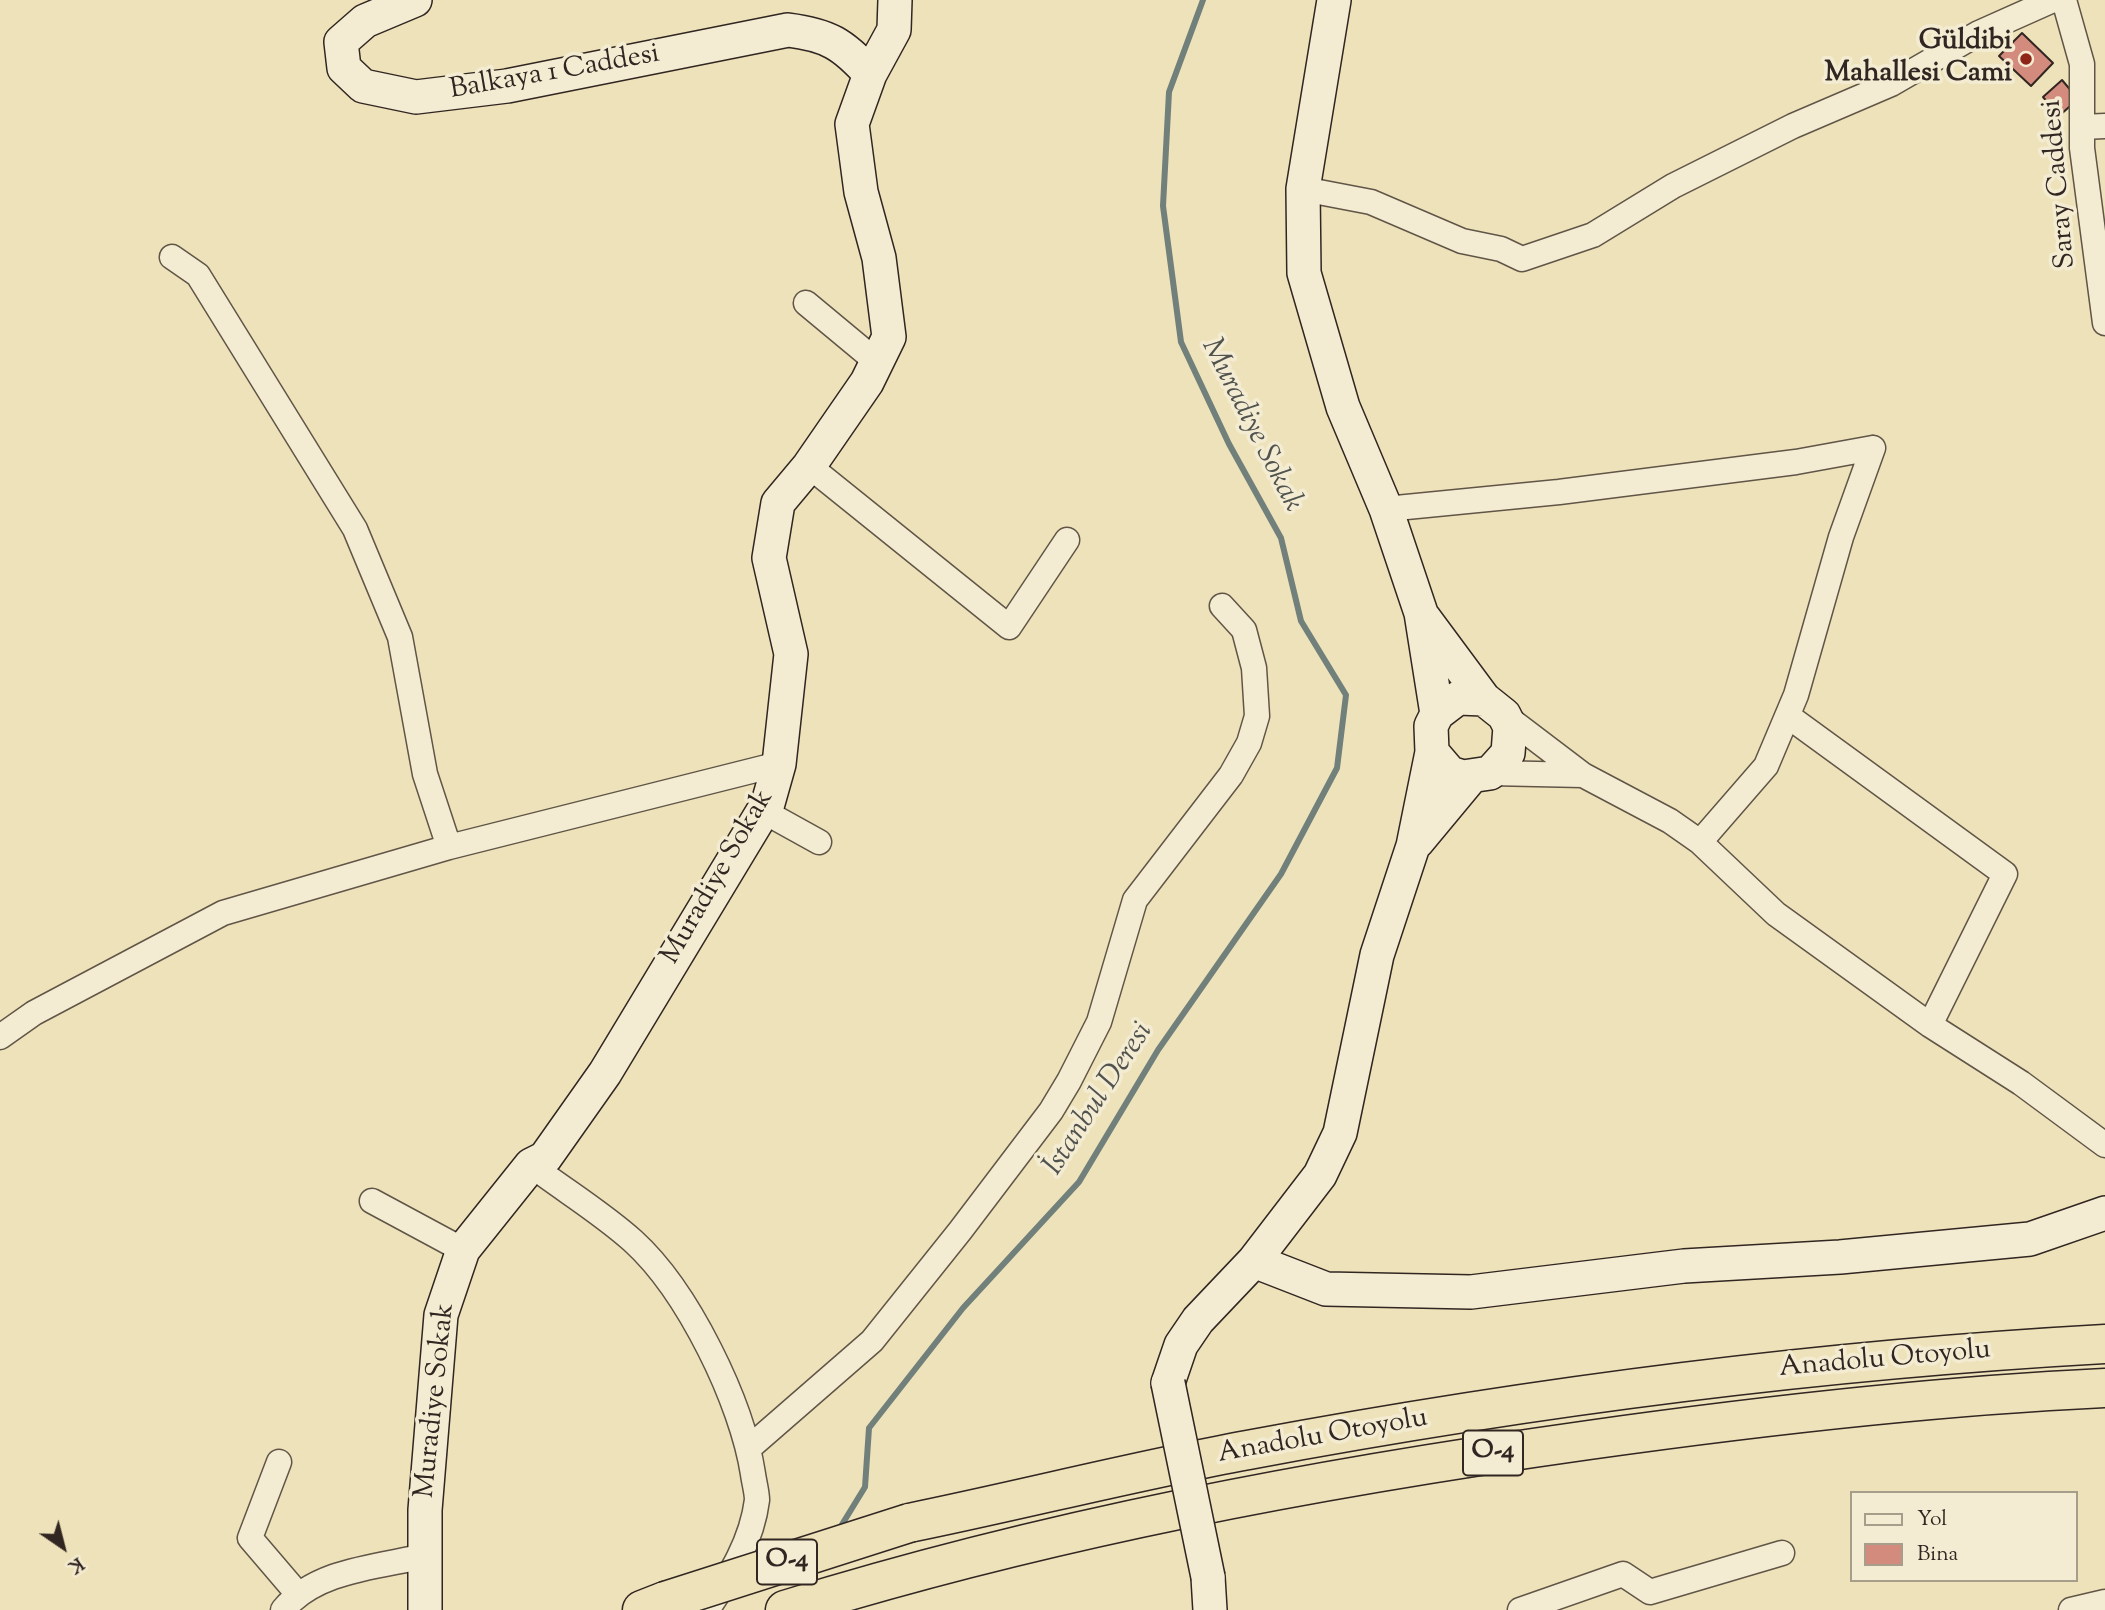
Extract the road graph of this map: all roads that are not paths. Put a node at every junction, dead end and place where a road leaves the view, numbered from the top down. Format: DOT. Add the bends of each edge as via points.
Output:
graph roads {
  1 [pos="415,0"];
  2 [pos="895,0"];
  3 [pos="1334,0"];
  4 [pos="2053,0"];
  5 [pos="2064,0"];
  6 [pos="870,74"];
  7 [pos="2093,127"];
  8 [pos="1303,189"];
  9 [pos="172,257"];
  10 [pos="806,303"];
  11 [pos="2105,323"];
  12 [pos="877,362"];
  13 [pos="809,467"];
  14 [pos="1386,509"];
  15 [pos="1067,540"];
  16 [pos="1222,606"];
  17 [pos="1421,613"];
  18 [pos="1494,707"];
  19 [pos="1437,714"];
  20 [pos="1788,716"];
  21 [pos="1433,752"];
  22 [pos="779,764"];
  23 [pos="1480,775"];
  24 [pos="1583,775"];
  25 [pos="763,811"];
  26 [pos="819,842"];
  27 [pos="1700,842"];
  28 [pos="1413,846"];
  29 [pos="449,847"];
  30 [pos="1930,1026"];
  31 [pos="0,1037"];
  32 [pos="2105,1145"];
  33 [pos="531,1165"];
  34 [pos="372,1201"];
  35 [pos="2105,1213"];
  36 [pos="463,1250"];
  37 [pos="1254,1261"];
  38 [pos="2105,1344"];
  39 [pos="2105,1388"];
  40 [pos="1973,1394"];
  41 [pos="2105,1398"];
  42 [pos="749,1448"];
  43 [pos="279,1462"];
  44 [pos="1782,1553"];
  45 [pos="425,1556"];
  46 [pos="290,1601"];
  47 [pos="2105,1602"];
  48 [pos="654,1606"];
  49 [pos="425,1610"];
  50 [pos="707,1610"];
  51 [pos="785,1610"];
  52 [pos="1210,1610"];
  53 [pos="1520,1610"];
  54 [pos="2071,1610"];
  1 -- 6 [label="street, Balkaya 1 Caddesi" via="365,21 341,42 344,68 363,86 416,97 507,86 788,30 816,33 845,47"];
  2 -- 6 [label="street, Muradiye Sokak" via="894,30"];
  3 -- 8 [label="street"];
  4 -- 8 [label="street" via="1979,33 1891,84 1673,186 1593,235 1522,259 1501,249 1462,241 1371,202"];
  5 -- 7 [label="street, Saray Caddesi"];
  6 -- 12 [label="street, Muradiye Sokak" via="852,124 861,192 879,258 889,337"];
  7 -- 11 [label="street, Saray Caddesi"];
  8 -- 14 [label="street" via="1304,273 1343,407"];
  9 -- 29 [label="street" via="198,275 355,529 400,637 425,775"];
  10 -- 12 [label="street"];
  12 -- 13 [label="street, Muradiye Sokak"];
  13 -- 15 [label="street" via="1009,627"];
  13 -- 22 [label="street, Muradiye Sokak" via="778,503 769,558 791,654"];
  14 -- 17 [label="street"];
  14 -- 20 [label="street" via="1559,492 1873,448 1841,537"];
  16 -- 42 [label="street" via="1244,631 1254,668 1257,716 1252,734 1231,775 1135,900 1099,1022 1069,1080 1051,1111 872,1341"];
  17 -- 18 [label="street"];
  17 -- 19 [label="street"];
  18 -- 19 [label="street" via="1458,698"];
  18 -- 23 [label="street" via="1511,740 1508,753"];
  18 -- 24 [label="street"];
  19 -- 21 [label="street" via="1429,739"];
  20 -- 27 [label="street" via="1766,766"];
  20 -- 30 [label="street" via="2005,874"];
  21 -- 23 [label="street" via="1450,773"];
  21 -- 28 [label="street"];
  22 -- 25 [label="street, Muradiye Sokak"];
  22 -- 29 [label="street"];
  23 -- 24 [label="street"];
  23 -- 28 [label="street"];
  24 -- 27 [label="street"];
  25 -- 26 [label="street"];
  25 -- 33 [label="street, Muradiye Sokak" via="605,1073 545,1158"];
  27 -- 30 [label="street" via="1776,914"];
  28 -- 37 [label="street" via="1377,955 1340,1133 1321,1175"];
  29 -- 31 [label="street" via="222,913 34,1013"];
  30 -- 32 [label="street" via="2021,1083"];
  33 -- 36 [label="street, Muradiye Sokak"];
  33 -- 42 [label="street" via="634,1241 664,1277 717,1367"];
  34 -- 36 [label="street"];
  35 -- 37 [label="street" via="2030,1239 1684,1266 1471,1292 1326,1289"];
  36 -- 45 [label="street, Muradiye Sokak" via="441,1314"];
  37 -- 52 [label="street, bridge" via="1198,1320 1181,1345 1168,1383 1208,1577"];
  38 -- 48 [label="highway, Anadolu Otoyolu / O-4, bridge" via="1962,1352 1642,1386 1245,1450 909,1523"];
  39 -- 40 [label="highway, Anadolu Otoyolu / O-4"];
  40 -- 41 [label="highway"];
  40 -- 51 [label="highway, Anadolu Otoyolu / O-4" via="1674,1428 1428,1462 1249,1494 890,1577"];
  42 -- 50 [label="street" via="757,1499 738,1563"];
  43 -- 46 [label="street" via="250,1538"];
  44 -- 53 [label="street" via="1650,1592 1623,1574"];
  45 -- 46 [label="street" via="325,1579"];
  45 -- 49 [label="street, Muradiye Sokak"];
  47 -- 54 [label="street"];
}
